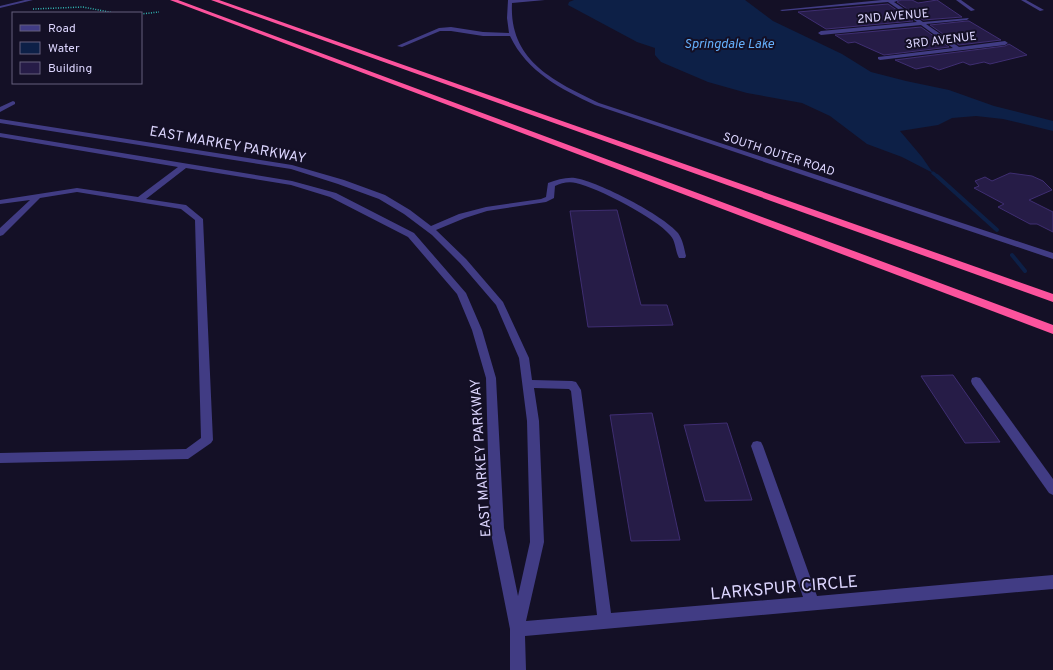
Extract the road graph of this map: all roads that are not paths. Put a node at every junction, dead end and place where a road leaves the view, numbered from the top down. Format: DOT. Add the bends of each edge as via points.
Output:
graph roads {
  1 [pos="31,0"];
  2 [pos="174,0"];
  3 [pos="214,0"];
  4 [pos="543,0"];
  5 [pos="888,0"];
  6 [pos="898,0"];
  7 [pos="958,0"];
  8 [pos="1023,0"];
  9 [pos="510,1"];
  10 [pos="0,8"];
  11 [pos="782,10"];
  12 [pos="974,10"];
  13 [pos="1042,10"];
  14 [pos="967,19"];
  15 [pos="921,24"];
  16 [pos="821,33"];
  17 [pos="514,39"];
  18 [pos="1005,43"];
  19 [pos="400,46"];
  20 [pos="957,48"];
  21 [pos="880,58"];
  22 [pos="13,103"];
  23 [pos="0,110"];
  24 [pos="0,121"];
  25 [pos="0,135"];
  26 [pos="185,165"];
  27 [pos="38,196"];
  28 [pos="140,200"];
  29 [pos="0,202"];
  30 [pos="430,229"];
  31 [pos="0,233"];
  32 [pos="682,256"];
  33 [pos="1053,256"];
  34 [pos="1053,298"];
  35 [pos="1053,330"];
  36 [pos="976,381"];
  37 [pos="528,384"];
  38 [pos="757,446"];
  39 [pos="0,458"];
  40 [pos="1053,489"];
  41 [pos="1053,582"];
  42 [pos="812,603"];
  43 [pos="605,621"];
  44 [pos="517,629"];
  45 [pos="518,670"];
  1 -- 10 [label="street"];
  2 -- 35 [label="highway"];
  3 -- 34 [label="highway"];
  4 -- 9 [label="street"];
  5 -- 6 [label="street"];
  5 -- 11 [label="street"];
  5 -- 15 [label="street"];
  7 -- 12 [label="street"];
  8 -- 13 [label="street"];
  9 -- 17 [label="street" via="509,19"];
  14 -- 15 [label="street, 2ND AVENUE"];
  15 -- 16 [label="street, 2ND AVENUE"];
  15 -- 20 [label="street"];
  17 -- 19 [label="street" via="451,29 439,30"];
  17 -- 33 [label="street, SOUTH OUTER ROAD" via="525,57 546,76 577,95 607,108"];
  18 -- 20 [label="street, 3RD AVENUE"];
  20 -- 21 [label="street, 3RD AVENUE"];
  22 -- 23 [label="street"];
  24 -- 30 [label="street, EAST MARKEY PARKWAY" via="292,167 382,197"];
  25 -- 26 [label="street, EAST MARKEY PARKWAY"];
  26 -- 28 [label="street"];
  26 -- 44 [label="street, EAST MARKEY PARKWAY" via="292,183 333,195 411,235 461,293 478,330 491,378 497,528"];
  27 -- 28 [label="street" via="77,190"];
  27 -- 29 [label="street"];
  27 -- 31 [label="street"];
  28 -- 39 [label="street" via="183,207 199,219 207,440 188,454"];
  30 -- 32 [label="street" via="466,213 543,201 550,198 551,185 560,181 576,181 594,186 665,224 675,235"];
  30 -- 37 [label="street, EAST MARKEY PARKWAY" via="463,261 500,304 524,358"];
  36 -- 40 [label="street"];
  37 -- 43 [label="street" via="572,385 576,390"];
  37 -- 44 [label="street, EAST MARKEY PARKWAY" via="533,421 537,542"];
  38 -- 42 [label="street"];
  41 -- 42 [label="street, LARKSPUR CIRCLE"];
  42 -- 43 [label="street, LARKSPUR CIRCLE"];
  43 -- 44 [label="street, LARKSPUR CIRCLE"];
  44 -- 45 [label="street"];
}
